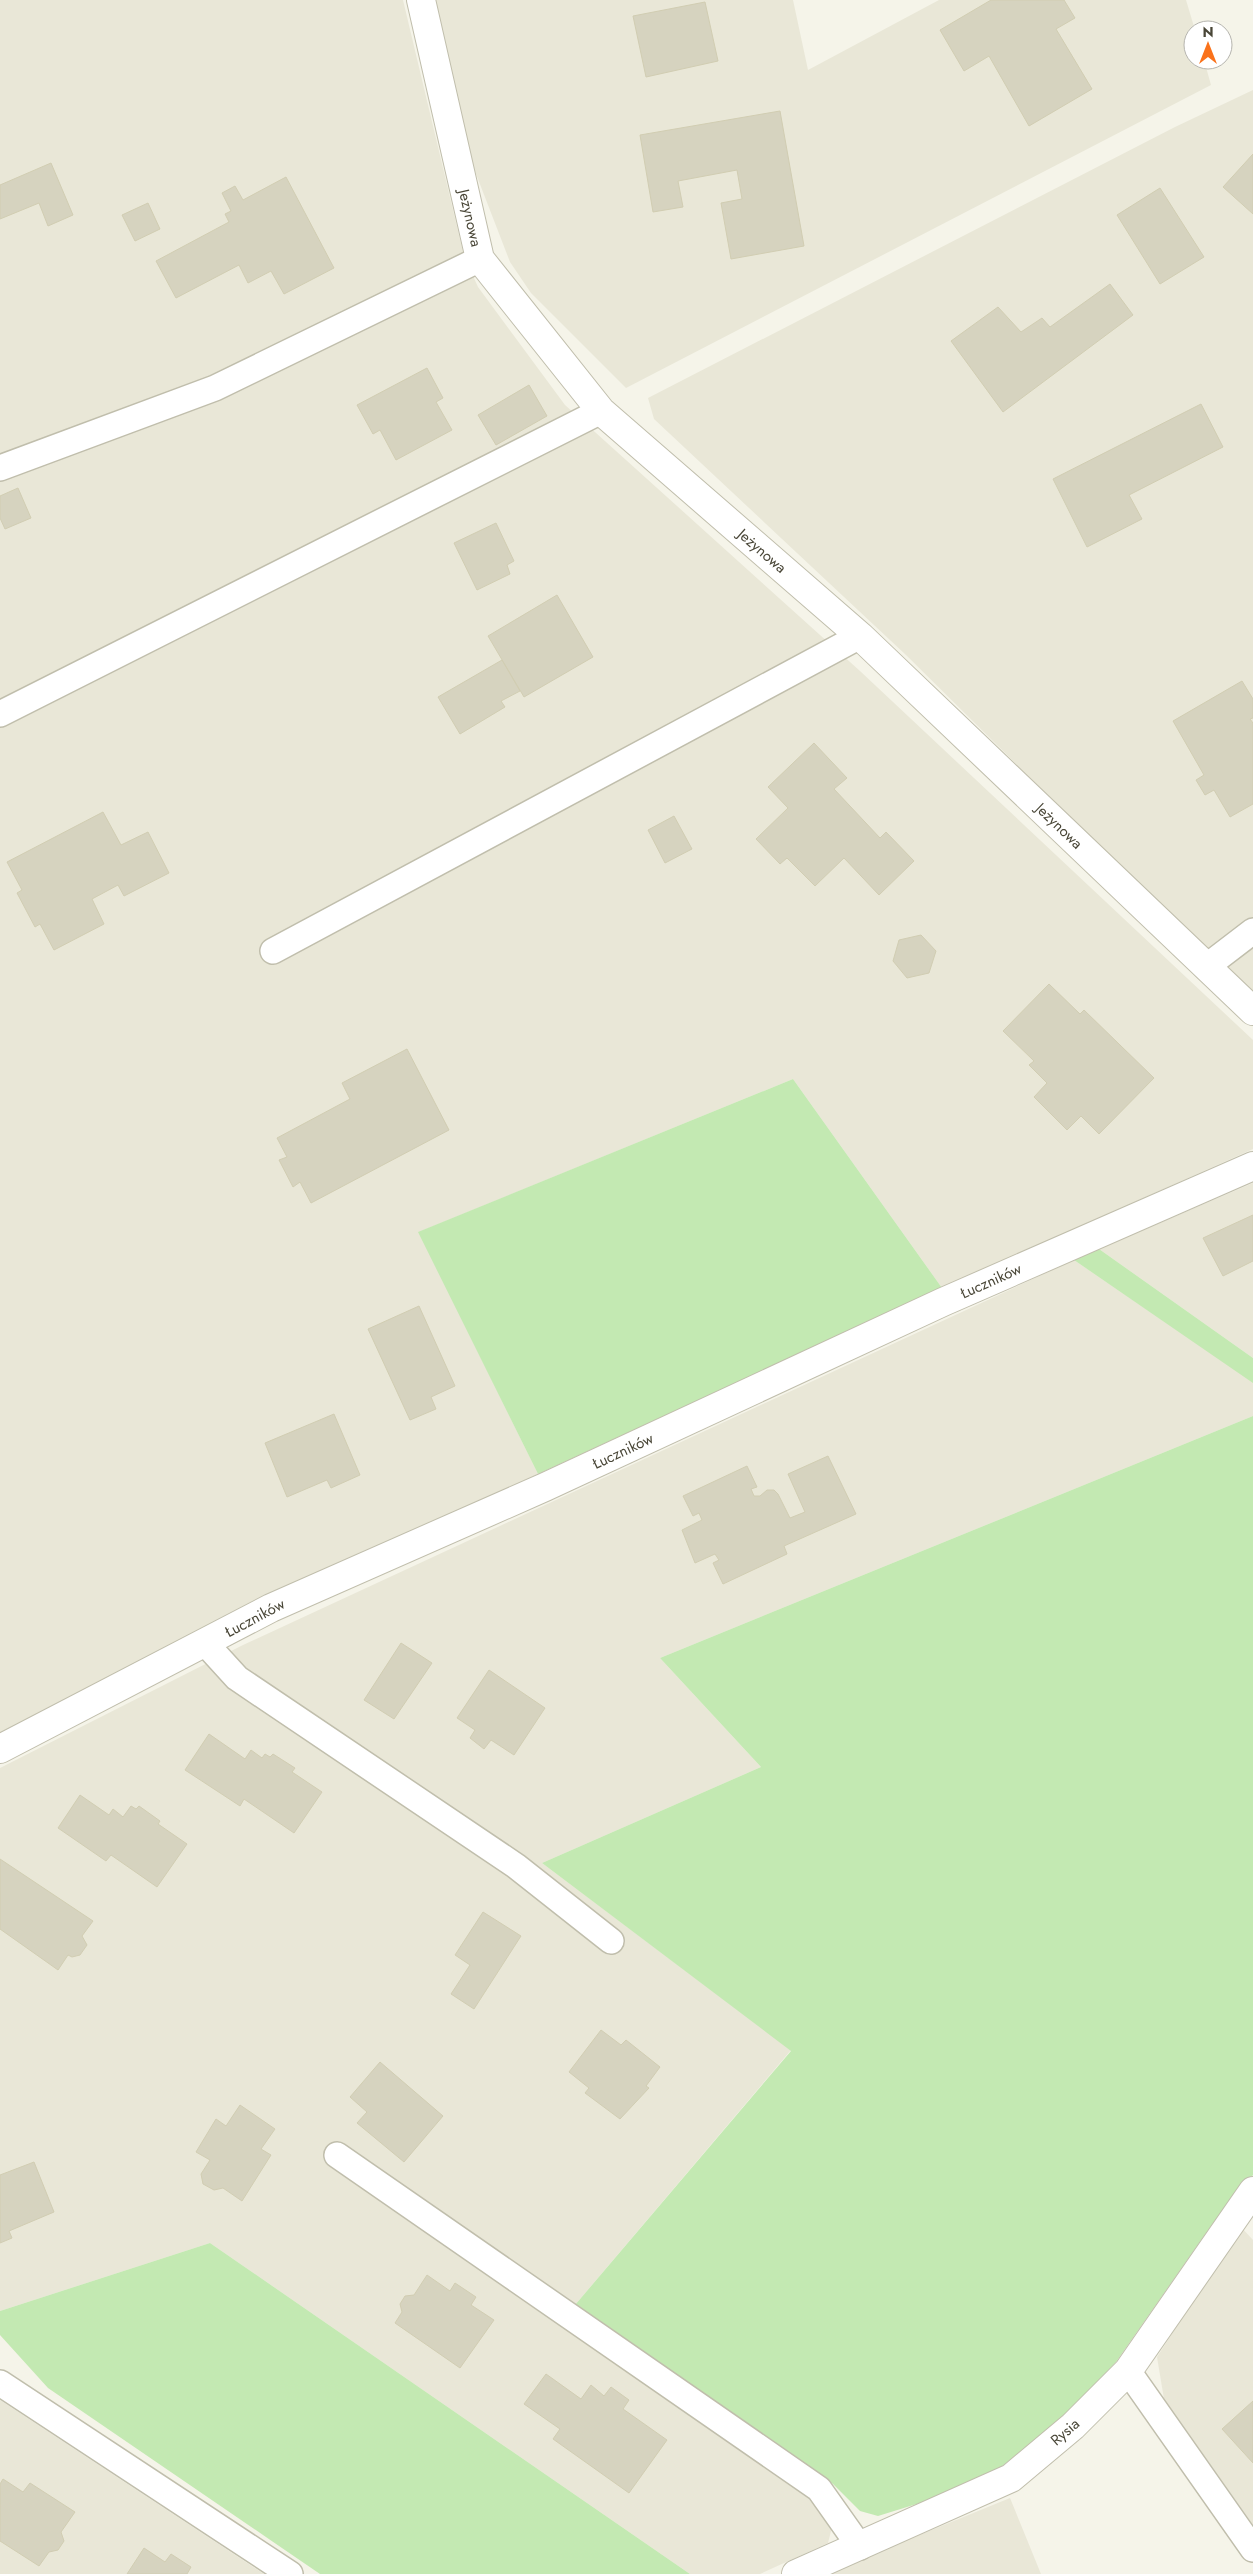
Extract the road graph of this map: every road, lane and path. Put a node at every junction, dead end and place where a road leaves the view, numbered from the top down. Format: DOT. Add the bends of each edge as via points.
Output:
graph roads {
  1 [pos="421,0"];
  2 [pos="480,259"];
  3 [pos="601,411"];
  4 [pos="0,468"];
  5 [pos="860,636"];
  6 [pos="0,714"];
  7 [pos="1253,931"];
  8 [pos="273,951"];
  9 [pos="1206,967"];
  10 [pos="1253,1011"];
  11 [pos="1253,1166"];
  12 [pos="206,1644"];
  13 [pos="0,1748"];
  14 [pos="611,1941"];
  15 [pos="337,2155"];
  16 [pos="1253,2191"];
  17 [pos="1128,2371"];
  18 [pos="0,2383"];
  19 [pos="860,2546"];
  20 [pos="1253,2549"];
  21 [pos="290,2574"];
  22 [pos="796,2574"];
  1 -- 2 [label="street, Jeżynowa"];
  2 -- 3 [label="street, Jeżynowa"];
  2 -- 4 [label="lane" via="216,388"];
  3 -- 5 [label="street, Jeżynowa"];
  3 -- 6 [label="lane"];
  5 -- 8 [label="lane"];
  5 -- 9 [label="street, Jeżynowa"];
  7 -- 9 [label="lane"];
  9 -- 10 [label="street, Jeżynowa"];
  11 -- 12 [label="street, Łuczników" via="943,1302 545,1487 271,1608"];
  12 -- 13 [label="street, Łuczników"];
  12 -- 14 [label="lane" via="237,1678 516,1866"];
  15 -- 19 [label="lane" via="819,2489"];
  16 -- 17 [label="street, Rysia"];
  17 -- 19 [label="street, Rysia" via="1074,2426 1011,2478"];
  17 -- 20 [label="lane"];
  18 -- 21 [label="lane"];
  19 -- 22 [label="street, Rysia"];
}
